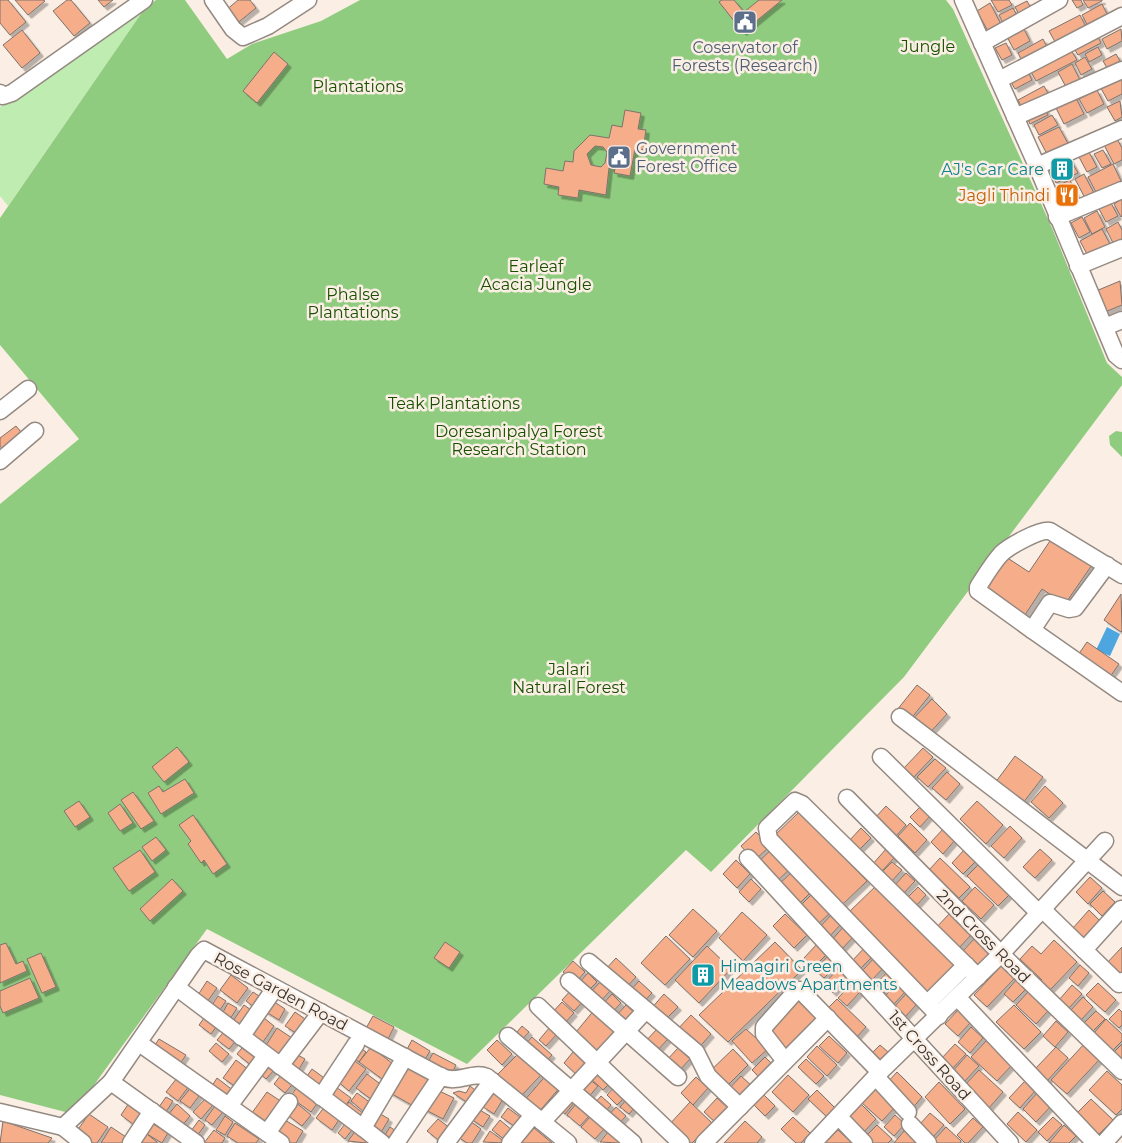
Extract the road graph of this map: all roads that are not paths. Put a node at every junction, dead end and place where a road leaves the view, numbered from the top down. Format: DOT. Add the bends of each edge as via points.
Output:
graph roads {
  1 [pos="144,0"];
  2 [pos="213,0"];
  3 [pos="307,0"];
  4 [pos="1059,0"];
  5 [pos="969,2"];
  6 [pos="1122,16"];
  7 [pos="982,43"];
  8 [pos="1122,70"];
  9 [pos="999,80"];
  10 [pos="0,93"];
  11 [pos="1015,117"];
  12 [pos="1122,129"];
  13 [pos="1037,166"];
  14 [pos="1122,190"];
  15 [pos="1057,217"];
  16 [pos="1122,248"];
  17 [pos="1078,266"];
  18 [pos="1122,320"];
  19 [pos="1105,327"];
  20 [pos="1122,360"];
  21 [pos="28,389"];
  22 [pos="0,411"];
  23 [pos="35,431"];
  24 [pos="0,462"];
  25 [pos="1107,565"];
  26 [pos="1122,575"];
  27 [pos="1032,630"];
  28 [pos="1121,691"];
  29 [pos="900,717"];
  30 [pos="881,757"];
  31 [pos="847,798"];
  32 [pos="1105,841"];
  33 [pos="748,858"];
  34 [pos="1086,861"];
  35 [pos="1122,887"];
  36 [pos="1121,909"];
  37 [pos="1041,911"];
  38 [pos="1084,950"];
  39 [pos="1001,954"];
  40 [pos="589,962"];
  41 [pos="966,965"];
  42 [pos="978,977"];
  43 [pos="569,981"];
  44 [pos="1121,984"];
  45 [pos="176,987"];
  46 [pos="275,988"];
  47 [pos="957,997"];
  48 [pos="928,1004"];
  49 [pos="538,1006"];
  50 [pos="646,1010"];
  51 [pos="321,1012"];
  52 [pos="940,1016"];
  53 [pos="828,1018"];
  54 [pos="627,1032"];
  55 [pos="508,1036"];
  56 [pos="241,1037"];
  57 [pos="916,1040"];
  58 [pos="139,1043"];
  59 [pos="356,1044"];
  60 [pos="266,1056"];
  61 [pos="405,1057"];
  62 [pos="785,1061"];
  63 [pos="598,1063"];
  64 [pos="280,1066"];
  65 [pos="1122,1071"];
  66 [pos="878,1075"];
  67 [pos="441,1076"];
  68 [pos="678,1076"];
  69 [pos="490,1079"];
  70 [pos="111,1082"];
  71 [pos="572,1090"];
  72 [pos="321,1097"];
  73 [pos="289,1102"];
  74 [pos="229,1106"];
  75 [pos="740,1107"];
  76 [pos="152,1111"];
  77 [pos="0,1112"];
  78 [pos="838,1117"];
  79 [pos="537,1118"];
  80 [pos="1122,1123"];
  81 [pos="362,1128"];
  82 [pos="267,1133"];
  83 [pos="63,1134"];
  84 [pos="193,1142"];
  85 [pos="83,1143"];
  86 [pos="131,1143"];
  87 [pos="281,1143"];
  88 [pos="382,1143"];
  89 [pos="396,1143"];
  90 [pos="446,1143"];
  91 [pos="510,1143"];
  92 [pos="568,1143"];
  93 [pos="633,1143"];
  94 [pos="681,1143"];
  95 [pos="704,1143"];
  96 [pos="813,1143"];
  97 [pos="864,1143"];
  98 [pos="928,1143"];
  99 [pos="1010,1143"];
  100 [pos="1095,1143"];
  101 [pos="1104,1143"];
  1 -- 10 [label="street" via="12,92 4,96"];
  2 -- 3 [label="street" via="233,29 243,37 268,26"];
  4 -- 7 [label="street"];
  5 -- 7 [label="street"];
  6 -- 9 [label="street"];
  7 -- 9 [label="street"];
  8 -- 11 [label="street"];
  9 -- 11 [label="street"];
  11 -- 13 [label="street"];
  12 -- 13 [label="street"];
  13 -- 15 [label="street"];
  14 -- 15 [label="street"];
  15 -- 17 [label="street"];
  16 -- 17 [label="street"];
  17 -- 19 [label="street"];
  18 -- 19 [label="street"];
  19 -- 20 [label="street" via="1116,355"];
  21 -- 22 [label="street"];
  23 -- 24 [label="street"];
  25 -- 26 [label="street"];
  25 -- 27 [label="street" via="1075,608 1070,610 1050,603"];
  25 -- 27 [label="street" via="1043,530 1004,552 978,591"];
  27 -- 28 [label="street"];
  29 -- 34 [label="street"];
  30 -- 37 [label="street"];
  31 -- 39 [label="street, 2nd Cross Road"];
  32 -- 34 [label="street"];
  33 -- 57 [label="street, 1st Cross Road"];
  34 -- 35 [label="street"];
  34 -- 37 [label="street"];
  36 -- 38 [label="street"];
  37 -- 38 [label="street"];
  37 -- 39 [label="street"];
  38 -- 44 [label="street"];
  39 -- 42 [label="street"];
  39 -- 65 [label="street, 2nd Cross Road"];
  40 -- 50 [label="street"];
  41 -- 42 [label="street"];
  41 -- 48 [label="street"];
  41 -- 48 [label="street" via="802,804 795,801 767,828 769,839"];
  42 -- 47 [label="street"];
  43 -- 54 [label="street"];
  45 -- 46 [label="street, Rose Garden Road" via="204,950"];
  45 -- 56 [label="street"];
  45 -- 58 [label="street, Rose Garden Road"];
  46 -- 51 [label="street, Rose Garden Road"];
  46 -- 56 [label="street"];
  47 -- 52 [label="street"];
  47 -- 100 [label="street"];
  48 -- 52 [label="street"];
  49 -- 63 [label="street"];
  50 -- 54 [label="street"];
  50 -- 75 [label="street" via="696,1052 708,1076"];
  51 -- 61 [label="street, Rose Garden Road"];
  51 -- 64 [label="street"];
  52 -- 57 [label="street"];
  53 -- 62 [label="street"];
  53 -- 62 [label="street" via="806,994 796,991 764,1027 764,1034"];
  53 -- 66 [label="street"];
  54 -- 63 [label="street"];
  54 -- 68 [label="street"];
  55 -- 71 [label="street"];
  56 -- 60 [label="street"];
  57 -- 66 [label="street"];
  57 -- 99 [label="street, 1st Cross Road"];
  58 -- 70 [label="street, Rose Garden Road"];
  58 -- 74 [label="street"];
  59 -- 72 [label="street"];
  60 -- 64 [label="street"];
  60 -- 74 [label="street"];
  61 -- 67 [label="street, Rose Garden Road"];
  61 -- 81 [label="street"];
  62 -- 75 [label="street"];
  63 -- 71 [label="street"];
  63 -- 94 [label="street"];
  64 -- 72 [label="street"];
  66 -- 78 [label="street"];
  66 -- 98 [label="street"];
  67 -- 69 [label="street, Rose Garden Road" via="449,1080 478,1074"];
  67 -- 89 [label="street"];
  69 -- 79 [label="street"];
  69 -- 90 [label="street"];
  70 -- 76 [label="street"];
  70 -- 83 [label="street, Rose Garden Road"];
  71 -- 79 [label="street"];
  71 -- 93 [label="street"];
  72 -- 81 [label="street"];
  73 -- 82 [label="street"];
  74 -- 82 [label="street"];
  75 -- 95 [label="street"];
  76 -- 84 [label="street"];
  76 -- 86 [label="street"];
  77 -- 83 [label="street"];
  78 -- 96 [label="street"];
  78 -- 97 [label="street"];
  79 -- 91 [label="street"];
  79 -- 92 [label="street"];
  80 -- 101 [label="street"];
  81 -- 88 [label="street"];
  82 -- 87 [label="street"];
  83 -- 85 [label="street"];
}
